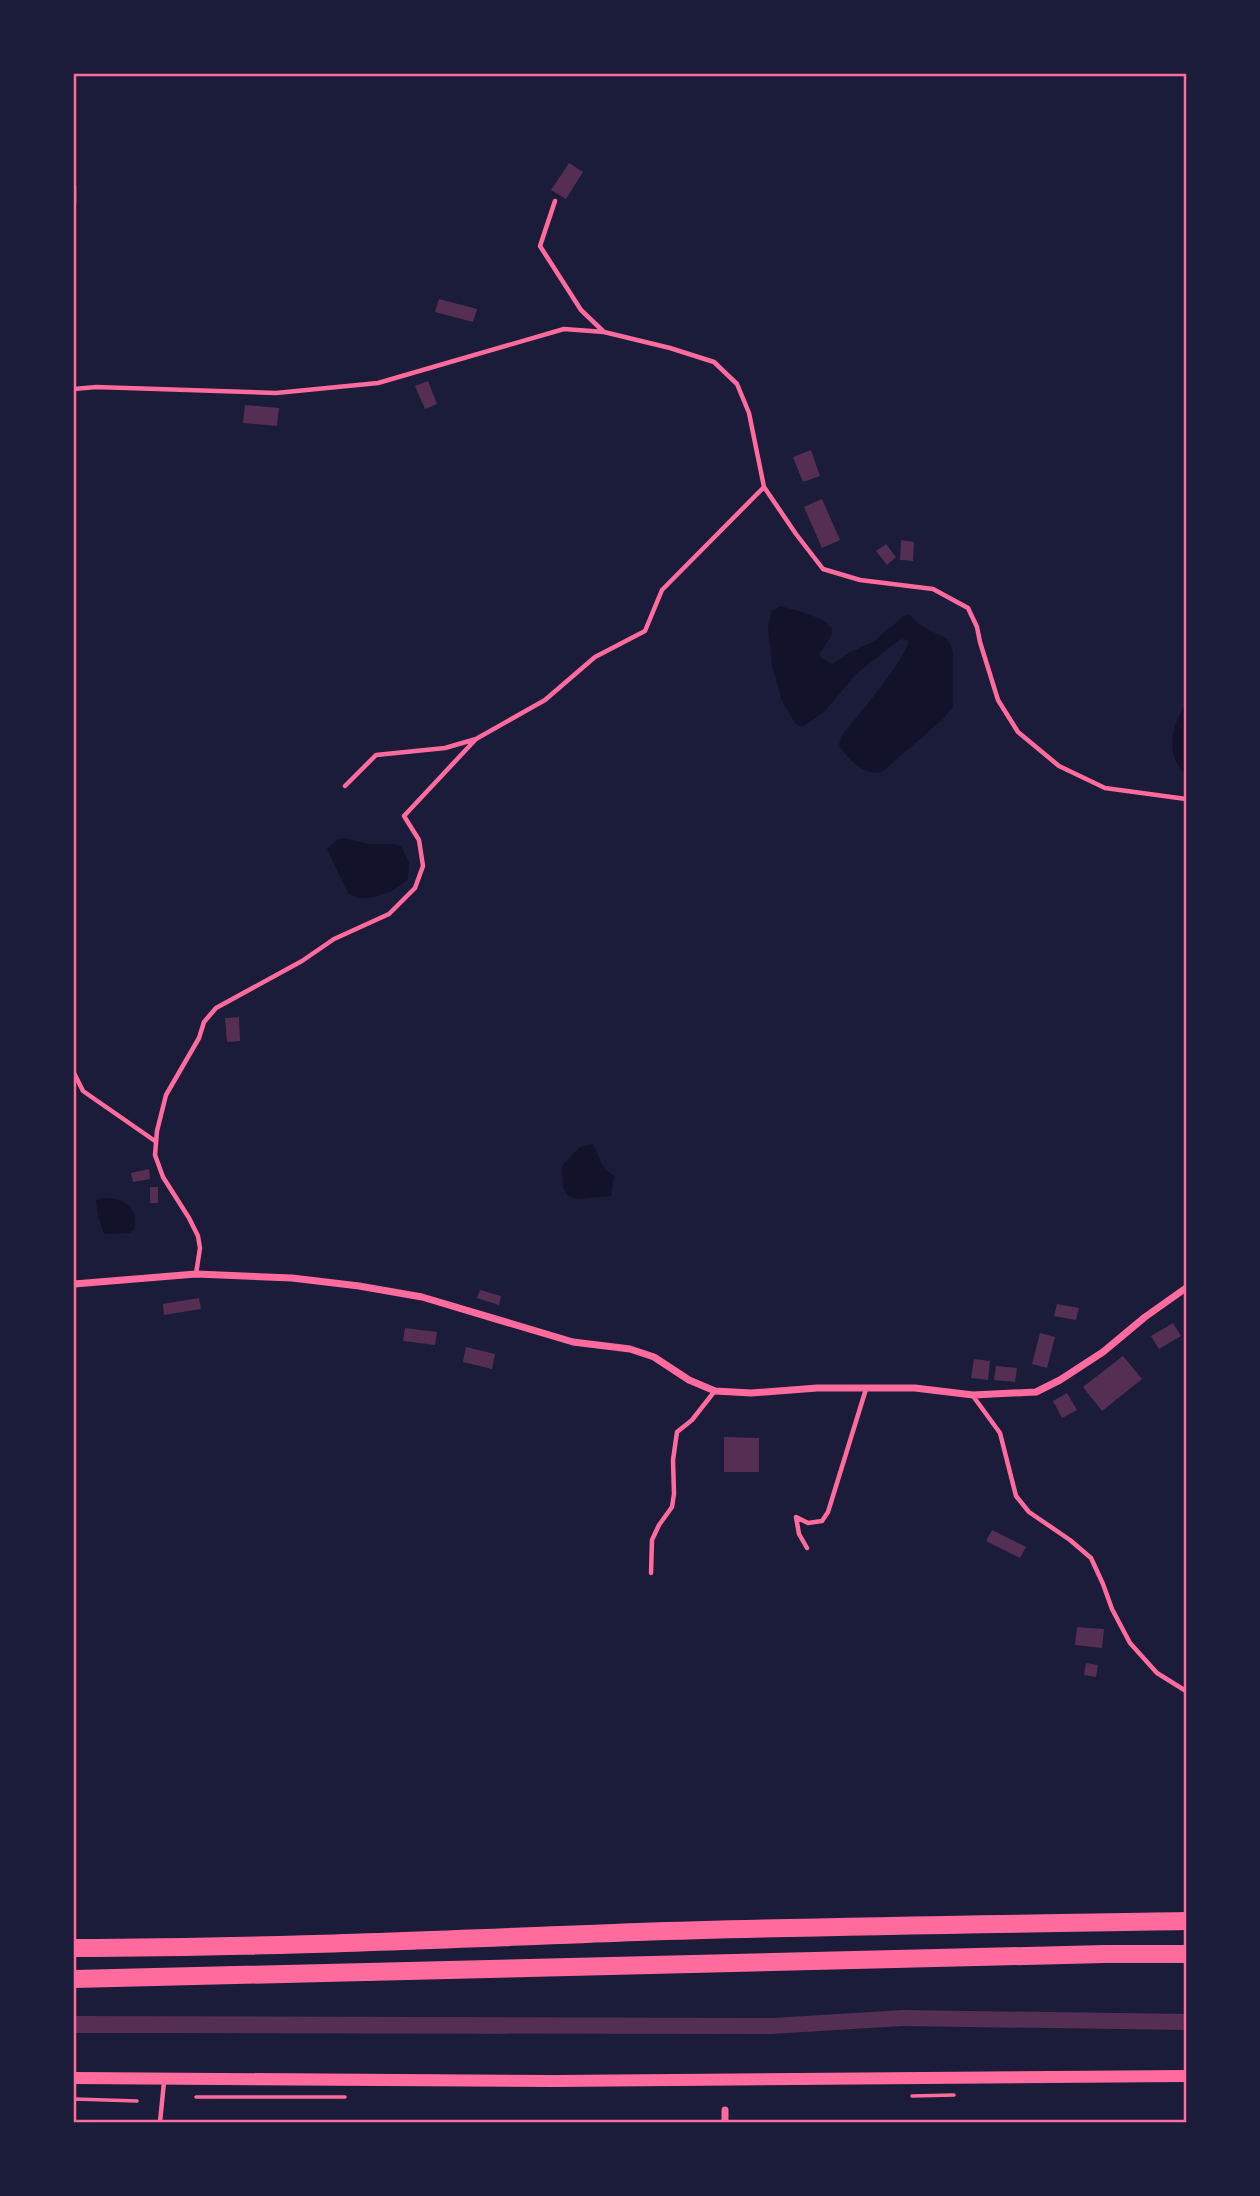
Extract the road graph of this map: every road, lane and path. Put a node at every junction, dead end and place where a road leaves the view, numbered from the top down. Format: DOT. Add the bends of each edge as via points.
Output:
graph roads {
  1 [pos="74,186"];
  2 [pos="555,201"];
  3 [pos="74,204"];
  4 [pos="604,332"];
  5 [pos="74,389"];
  6 [pos="764,487"];
  7 [pos="476,739"];
  8 [pos="345,786"];
  9 [pos="1186,799"];
  10 [pos="74,1073"];
  11 [pos="156,1142"];
  12 [pos="196,1274"];
  13 [pos="74,1283"];
  14 [pos="1186,1288"];
  15 [pos="866,1388"];
  16 [pos="715,1391"];
  17 [pos="973,1395"];
  18 [pos="807,1548"];
  19 [pos="651,1573"];
  20 [pos="1186,1690"];
  21 [pos="1186,1921"];
  22 [pos="74,1948"];
  23 [pos="1186,1954"];
  24 [pos="74,1979"];
  25 [pos="1186,2076"];
  26 [pos="164,2077"];
  27 [pos="74,2078"];
  28 [pos="74,2099"];
  29 [pos="136,2101"];
  30 [pos="724,2110"];
  31 [pos="160,2123"];
  32 [pos="725,2123"];
  1 -- 3 [label="lane"];
  2 -- 4 [label="lane" via="540,246 581,310"];
  4 -- 5 [label="lane" via="564,329 379,383 276,393"];
  4 -- 6 [label="lane" via="670,348 722,369 737,384 749,413"];
  6 -- 7 [label="lane" via="662,590 645,631 595,657 545,700"];
  6 -- 9 [label="lane" via="823,569 860,580 933,589 968,608 998,700 1018,732 1059,766 1105,788"];
  7 -- 8 [label="lane" via="445,748 376,755"];
  7 -- 11 [label="lane" via="404,816 419,840 423,866 415,888 389,914 334,939 216,1008 204,1022 166,1096"];
  10 -- 11 [label="lane" via="83,1091"];
  11 -- 12 [label="lane" via="155,1155 163,1177 198,1236"];
  12 -- 13 [label="street"];
  12 -- 16 [label="street" via="292,1278 422,1297 573,1342 630,1349"];
  14 -- 17 [label="street" via="1060,1380 1036,1392"];
  15 -- 16 [label="street"];
  15 -- 17 [label="street"];
  15 -- 18 [label="lane" via="828,1512 822,1521 808,1523 796,1517"];
  16 -- 19 [label="lane" via="677,1432 672,1507 652,1540"];
  17 -- 20 [label="lane" via="1000,1433 1016,1496 1029,1512 1091,1558 1130,1643 1157,1673"];
  21 -- 22 [label="highway"];
  23 -- 24 [label="highway"];
  25 -- 26 [label="street" via="554,2081"];
  26 -- 27 [label="street"];
  26 -- 31 [label="lane"];
  28 -- 29 [label="path"];
  30 -- 32 [label="street"];
}
